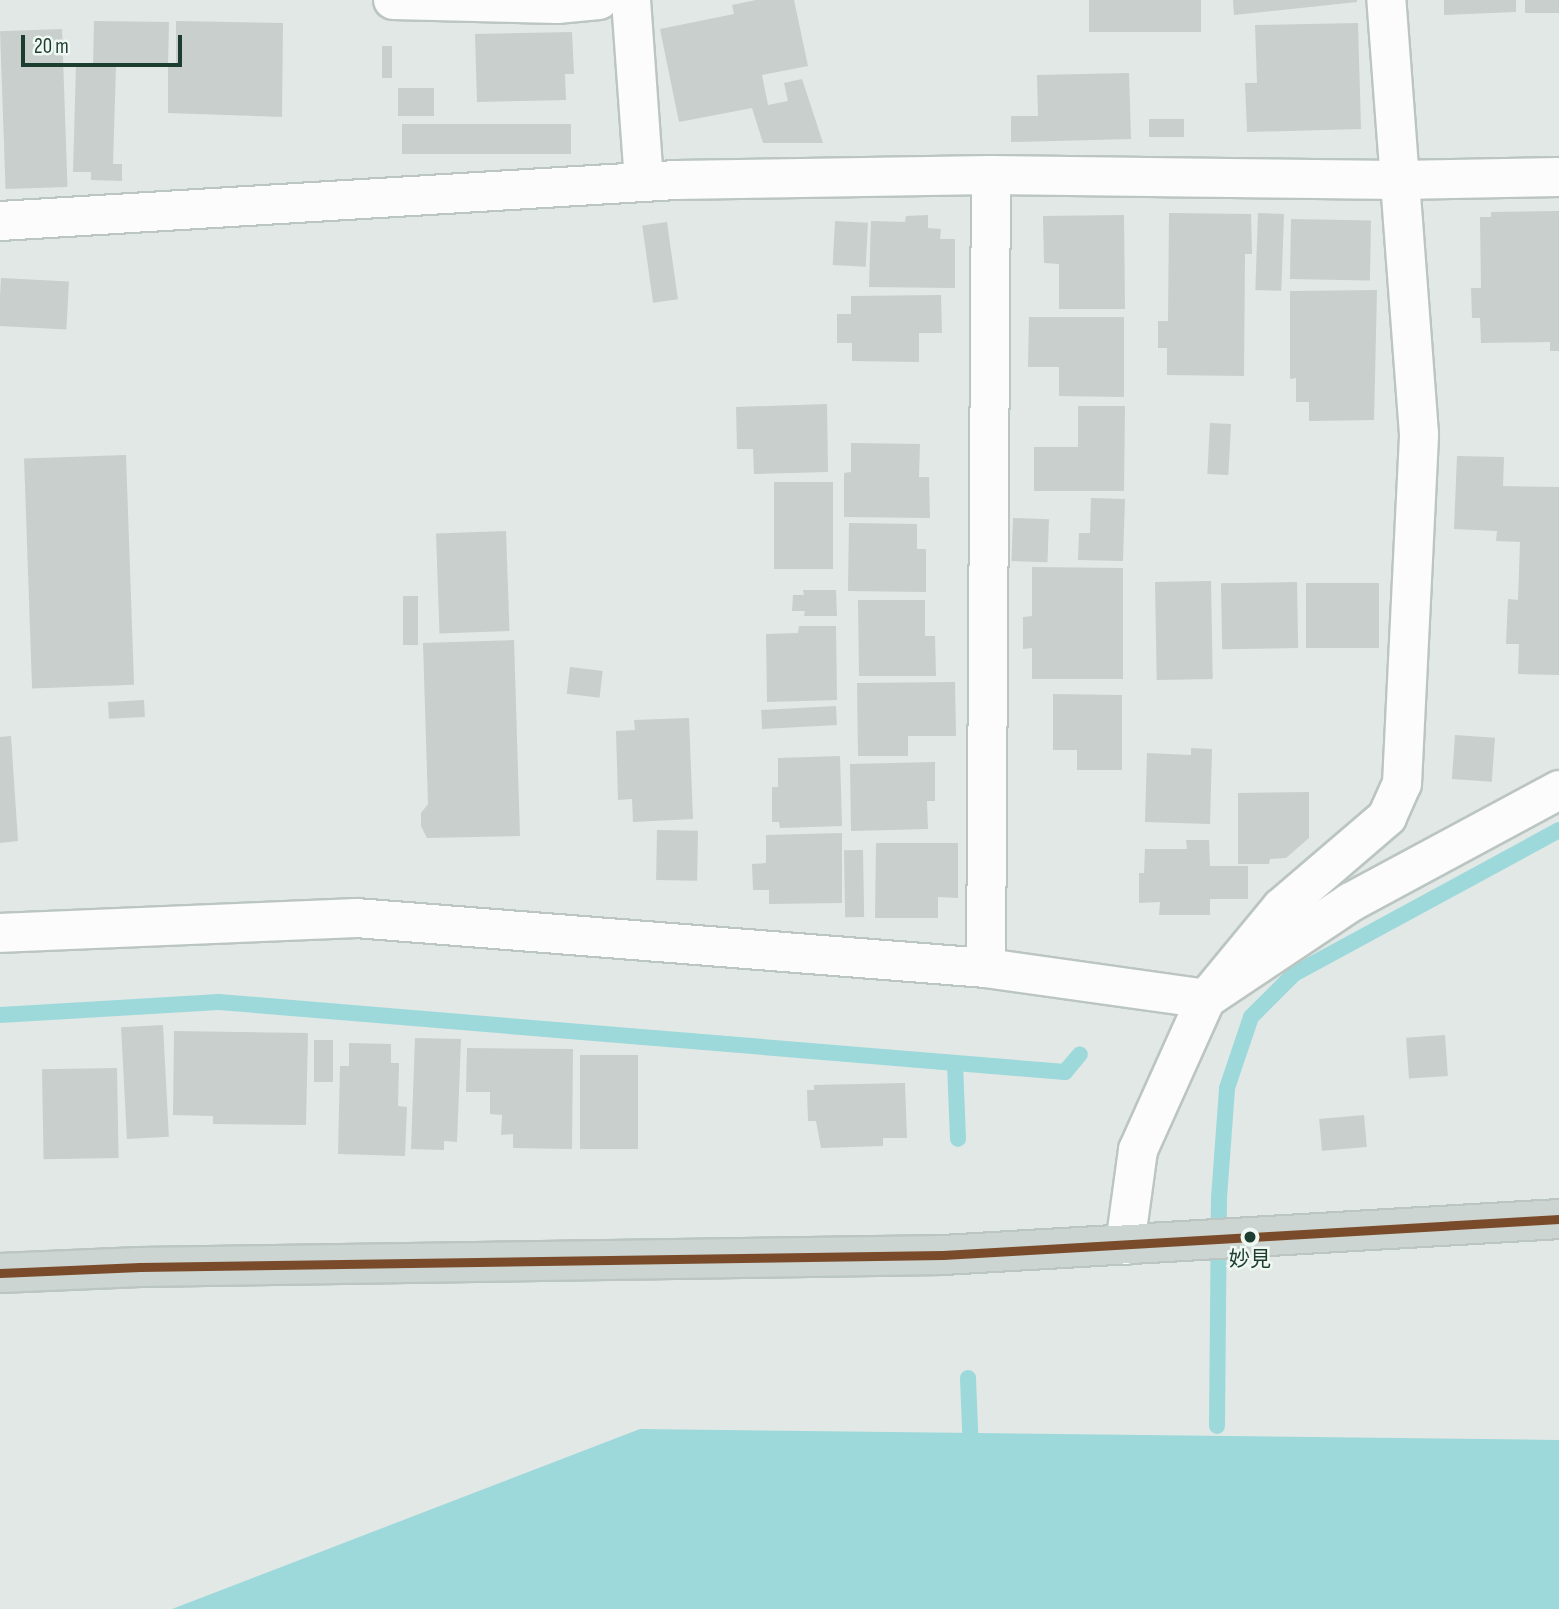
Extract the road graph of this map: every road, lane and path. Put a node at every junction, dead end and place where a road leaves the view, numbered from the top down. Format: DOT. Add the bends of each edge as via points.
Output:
graph roads {
  1 [pos="393,0"];
  2 [pos="599,0"];
  3 [pos="631,0"];
  4 [pos="1386,0"];
  5 [pos="991,175"];
  6 [pos="1559,177"];
  7 [pos="1399,180"];
  8 [pos="644,182"];
  9 [pos="0,221"];
  10 [pos="1559,790"];
  11 [pos="0,933"];
  12 [pos="986,968"];
  13 [pos="1206,999"];
  14 [pos="1559,1219"];
  15 [pos="1125,1245"];
  16 [pos="0,1273"];
  1 -- 2 [label="street" via="557,4"];
  3 -- 8 [label="street"];
  4 -- 7 [label="street"];
  5 -- 7 [label="street"];
  5 -- 8 [label="street"];
  5 -- 12 [label="street"];
  6 -- 7 [label="street"];
  7 -- 13 [label="street" via="1419,434 1402,784 1387,817 1281,908"];
  8 -- 9 [label="street"];
  10 -- 13 [label="street" via="1351,902"];
  11 -- 12 [label="street" via="356,918"];
  12 -- 13 [label="street"];
  13 -- 15 [label="street" via="1138,1150"];
  14 -- 15 [label="main road"];
  15 -- 16 [label="main road" via="943,1255"];
}
